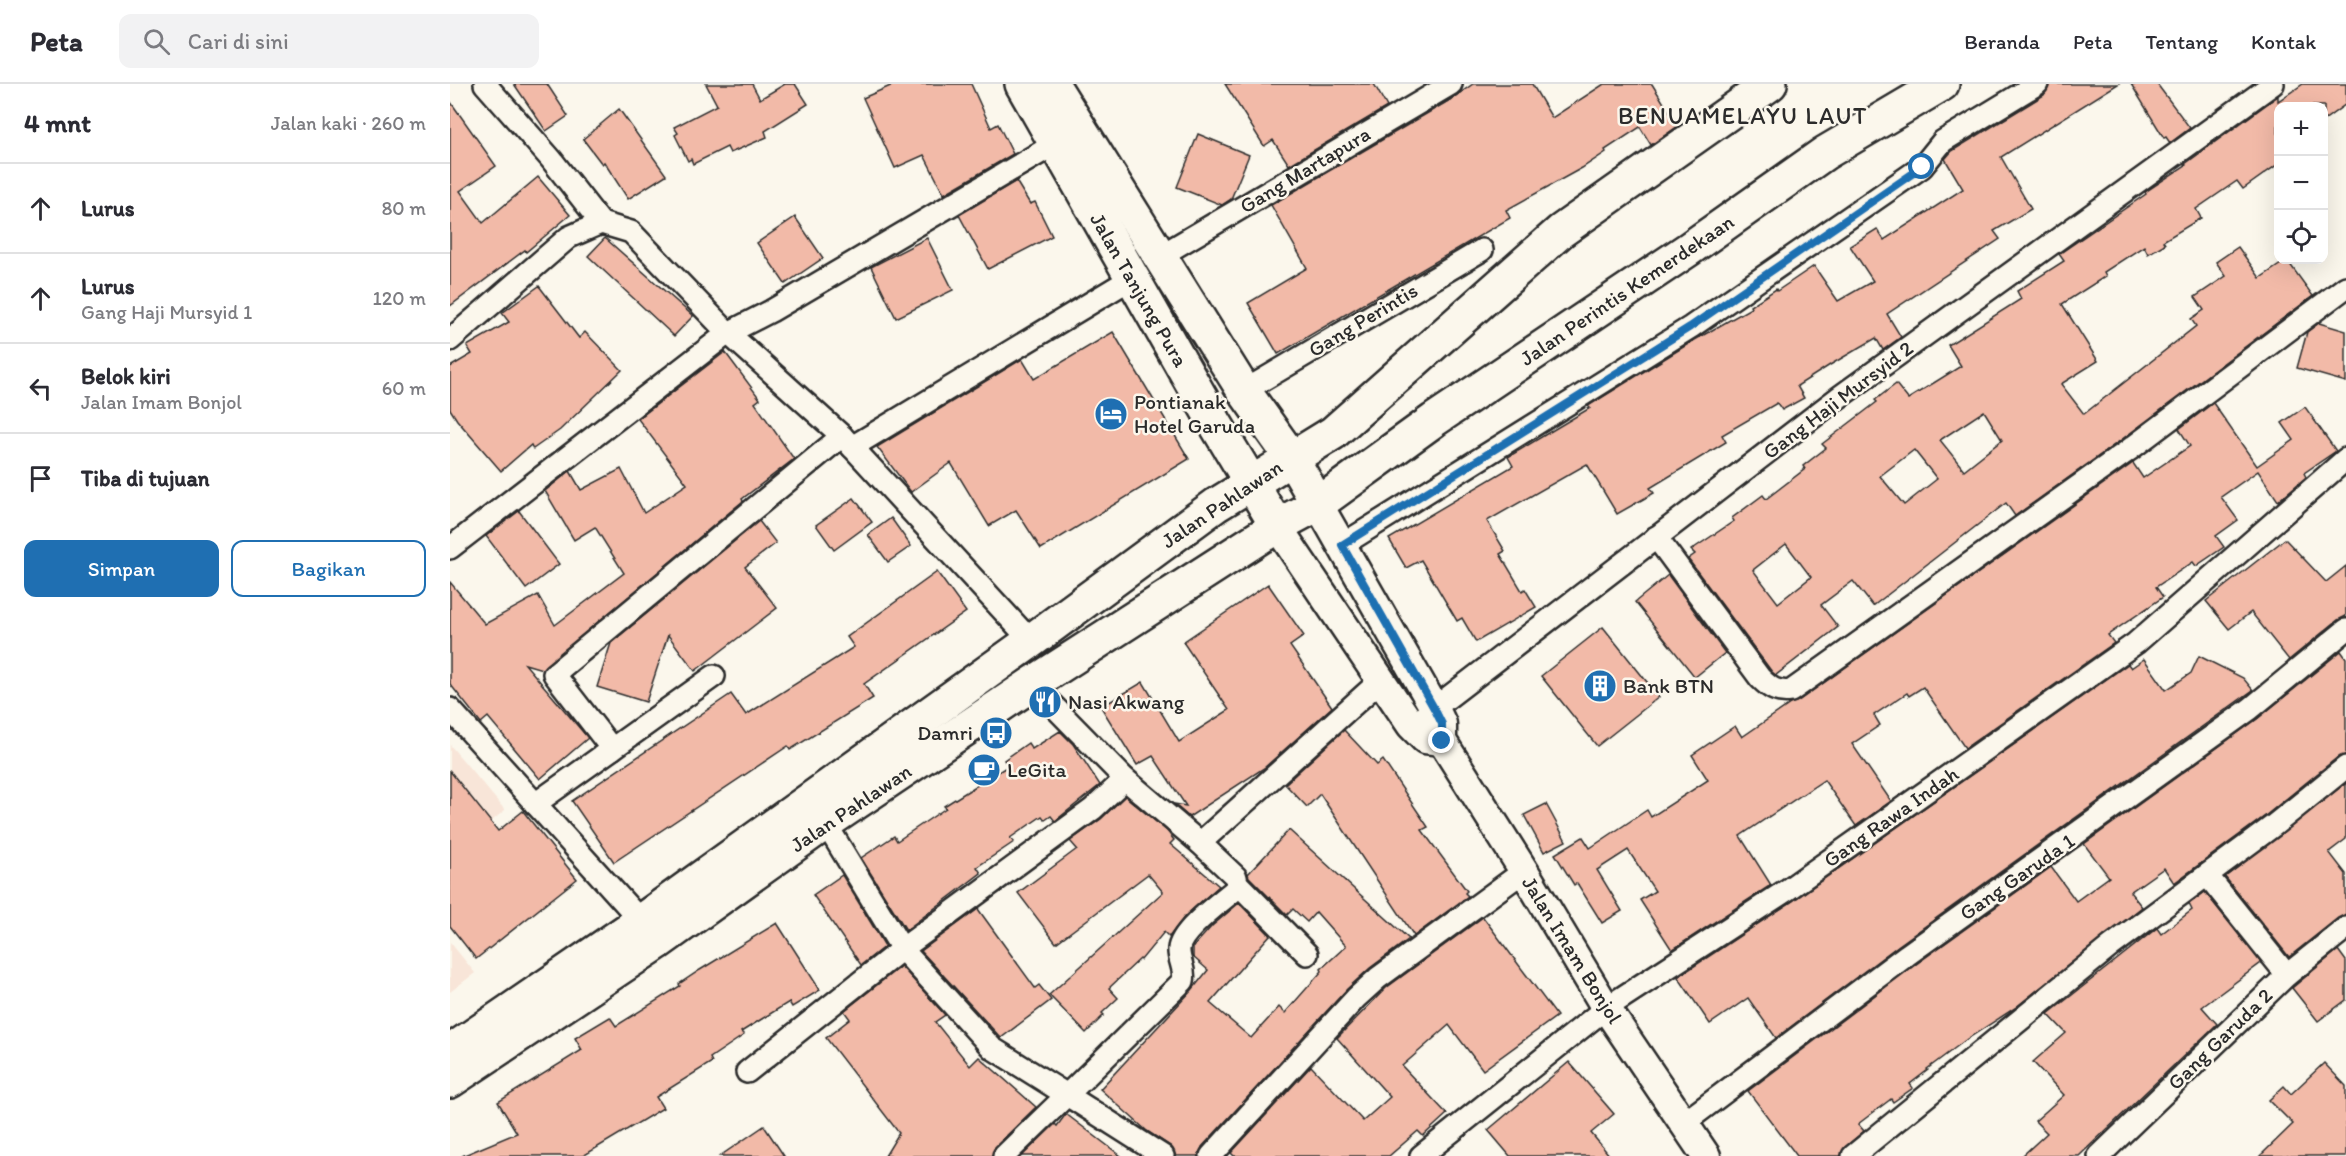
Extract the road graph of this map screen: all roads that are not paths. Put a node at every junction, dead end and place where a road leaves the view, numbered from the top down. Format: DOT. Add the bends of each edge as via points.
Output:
graph roads {
  1 [pos="485,84"];
  2 [pos="1022,84"];
  3 [pos="1451,84"];
  4 [pos="1770,84"];
  5 [pos="1942,84"];
  6 [pos="2037,84"];
  7 [pos="2273,84"];
  8 [pos="1059,87"];
  9 [pos="1055,144"];
  10 [pos="601,223"];
  11 [pos="1482,250"];
  12 [pos="1160,256"];
  13 [pos="1132,278"];
  14 [pos="2346,287"];
  15 [pos="728,333"];
  16 [pos="450,340"];
  17 [pos="1244,391"];
  18 [pos="847,441"];
  19 [pos="1291,458"];
  20 [pos="2346,459"];
  21 [pos="1251,482"];
  22 [pos="1318,504"];
  23 [pos="1277,526"];
  24 [pos="1656,537"];
  25 [pos="1342,545"];
  26 [pos="450,548"];
  27 [pos="2346,630"];
  28 [pos="1031,641"];
  29 [pos="714,676"];
  30 [pos="1381,680"];
  31 [pos="1032,684"];
  32 [pos="450,709"];
  33 [pos="1435,710"];
  34 [pos="1411,724"];
  35 [pos="1442,741"];
  36 [pos="612,749"];
  37 [pos="2346,767"];
  38 [pos="1125,779"];
  39 [pos="535,804"];
  40 [pos="826,824"];
  41 [pos="1200,843"];
  42 [pos="1524,871"];
  43 [pos="2207,875"];
  44 [pos="1237,883"];
  45 [pos="641,921"];
  46 [pos="2346,928"];
  47 [pos="902,949"];
  48 [pos="1307,954"];
  49 [pos="2287,975"];
  50 [pos="1606,1008"];
  51 [pos="450,1052"];
  52 [pos="747,1072"];
  53 [pos="450,1082"];
  54 [pos="1067,1095"];
  55 [pos="1685,1122"];
  56 [pos="1699,1153"];
  57 [pos="1004,1156"];
  58 [pos="1163,1156"];
  59 [pos="1211,1156"];
  60 [pos="1421,1156"];
  61 [pos="1853,1156"];
  62 [pos="2099,1156"];
  1 -- 10 [label="street"];
  2 -- 9 [label="highway, Jalan Tanjung Pura"];
  3 -- 12 [label="street, Gang Martapura"];
  4 -- 19 [label="highway" via="1561,231 1333,433"];
  5 -- 22 [label="highway, Jalan Perintis Kemerdekaan" via="1825,153 1434,420"];
  6 -- 25 [label="street" via="1943,141 1922,167 1690,327"];
  7 -- 24 [label="street, Gang Haji Mursyid 2" via="1838,398"];
  8 -- 12 [label="highway, Jalan Tanjung Pura"];
  9 -- 13 [label="highway, Jalan Tanjung Pura"];
  9 -- 15 [label="street"];
  10 -- 15 [label="street" via="631,232"];
  10 -- 16 [label="street" via="569,237"];
  11 -- 17 [label="street, Gang Perintis"];
  12 -- 17 [label="highway, Jalan Tanjung Pura"];
  13 -- 18 [label="street"];
  13 -- 21 [label="highway, Jalan Tanjung Pura"];
  14 -- 24 [label="street" via="2129,450 1791,691 1780,692 1760,678"];
  15 -- 18 [label="street"];
  15 -- 26 [label="street"];
  17 -- 19 [label="highway, Jalan Tanjung Pura"];
  18 -- 28 [label="street"];
  18 -- 36 [label="street" via="554,674"];
  19 -- 21 [label="highway, Jalan Pahlawan"];
  19 -- 22 [label="highway, Jalan Tanjung Pura"];
  20 -- 50 [label="street, Gang Rawa Indah" via="2136,643 1787,890"];
  21 -- 23 [label="highway, Jalan Tanjung Pura"];
  21 -- 28 [label="highway, Jalan Pahlawan"];
  22 -- 23 [label="highway, Jalan Pahlawan"];
  22 -- 25 [label="main road, Jalan Imam Bonjol"];
  23 -- 30 [label="main road"];
  23 -- 31 [label="highway, Jalan Pahlawan"];
  24 -- 33 [label="street, Gang Haji Mursyid 2"];
  25 -- 33 [label="main road, Jalan Imam Bonjol"];
  27 -- 55 [label="street, Gang Garuda 1" via="2250,710 1907,955"];
  28 -- 45 [label="highway, Jalan Pahlawan"];
  29 -- 36 [label="street"];
  30 -- 34 [label="main road"];
  30 -- 41 [label="street"];
  31 -- 38 [label="street"];
  31 -- 40 [label="highway, Jalan Pahlawan"];
  32 -- 39 [label="street"];
  33 -- 34 [label="street, Gang Haji Mursyid 2"];
  33 -- 35 [label="main road, Jalan Imam Bonjol" via="1442,724"];
  34 -- 35 [label="main road" via="1425,739"];
  35 -- 42 [label="main road, Jalan Imam Bonjol"];
  36 -- 39 [label="street"];
  37 -- 43 [label="street"];
  38 -- 41 [label="street"];
  38 -- 47 [label="street" via="1093,809"];
  39 -- 45 [label="street"];
  40 -- 47 [label="street"];
  40 -- 53 [label="highway, Jalan Pahlawan"];
  41 -- 44 [label="street" via="1236,877"];
  42 -- 50 [label="main road, Jalan Imam Bonjol"];
  42 -- 59 [label="street" via="1356,998"];
  43 -- 49 [label="street"];
  43 -- 61 [label="street" via="2111,946"];
  44 -- 48 [label="street"];
  44 -- 54 [label="street" via="1184,935 1179,948 1183,981"];
  45 -- 51 [label="highway, Jalan Pahlawan"];
  46 -- 49 [label="street, Gang Garuda 2"];
  47 -- 52 [label="street"];
  47 -- 54 [label="street" via="992,1048"];
  49 -- 62 [label="street, Gang Garuda 2"];
  50 -- 55 [label="main road, Jalan Imam Bonjol"];
  50 -- 60 [label="street, Gang Rawa Indah"];
  54 -- 57 [label="street"];
  54 -- 58 [label="street"];
  55 -- 56 [label="main road, Jalan Imam Bonjol"];
}
